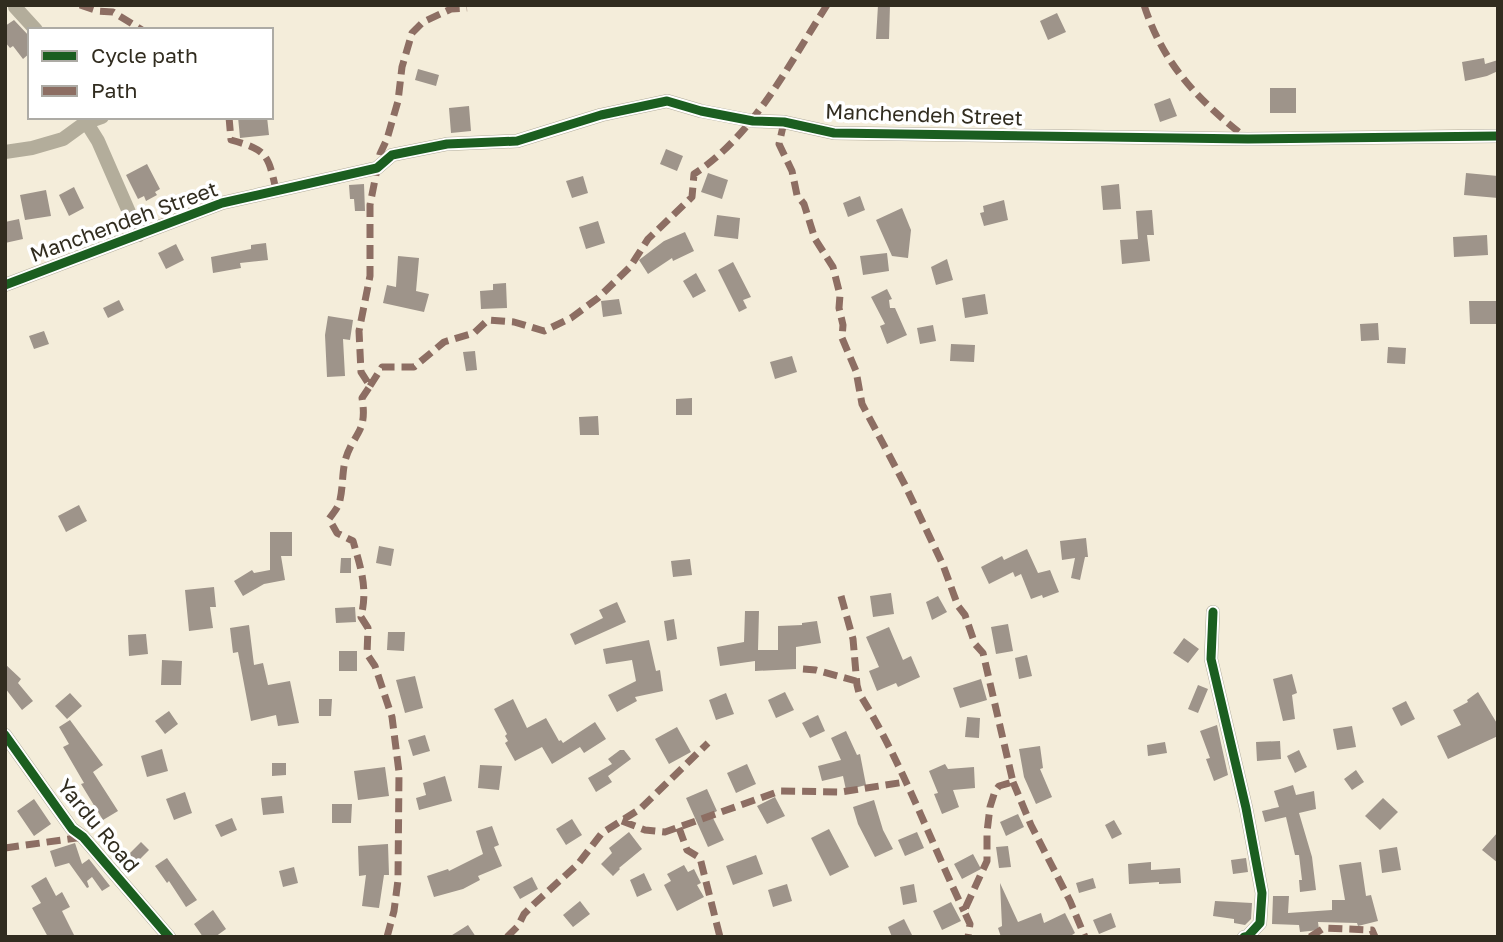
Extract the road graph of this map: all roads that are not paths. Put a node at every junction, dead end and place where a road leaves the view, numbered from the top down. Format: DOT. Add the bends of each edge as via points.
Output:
graph roads {
  1 [pos="15,7"];
  2 [pos="34,28"];
  3 [pos="84,120"];
  4 [pos="1498,136"];
  5 [pos="5,152"];
  6 [pos="139,235"];
  7 [pos="5,285"];
  8 [pos="1213,612"];
  9 [pos="5,735"];
  10 [pos="169,937"];
  11 [pos="1244,937"];
  1 -- 2 [label="street"];
  3 -- 5 [label="street" via="62,139"];
  3 -- 6 [label="street" via="98,141"];
  4 -- 6 [label="street, Manchendeh Street" via="1248,139 834,134 667,101 517,141 447,144 392,155 377,168 222,203"];
  6 -- 7 [label="street, Manchendeh Street"];
  8 -- 11 [label="street" via="1211,659 1262,893 1260,923"];
  9 -- 10 [label="street, Yardu Road" via="72,829"];
}
